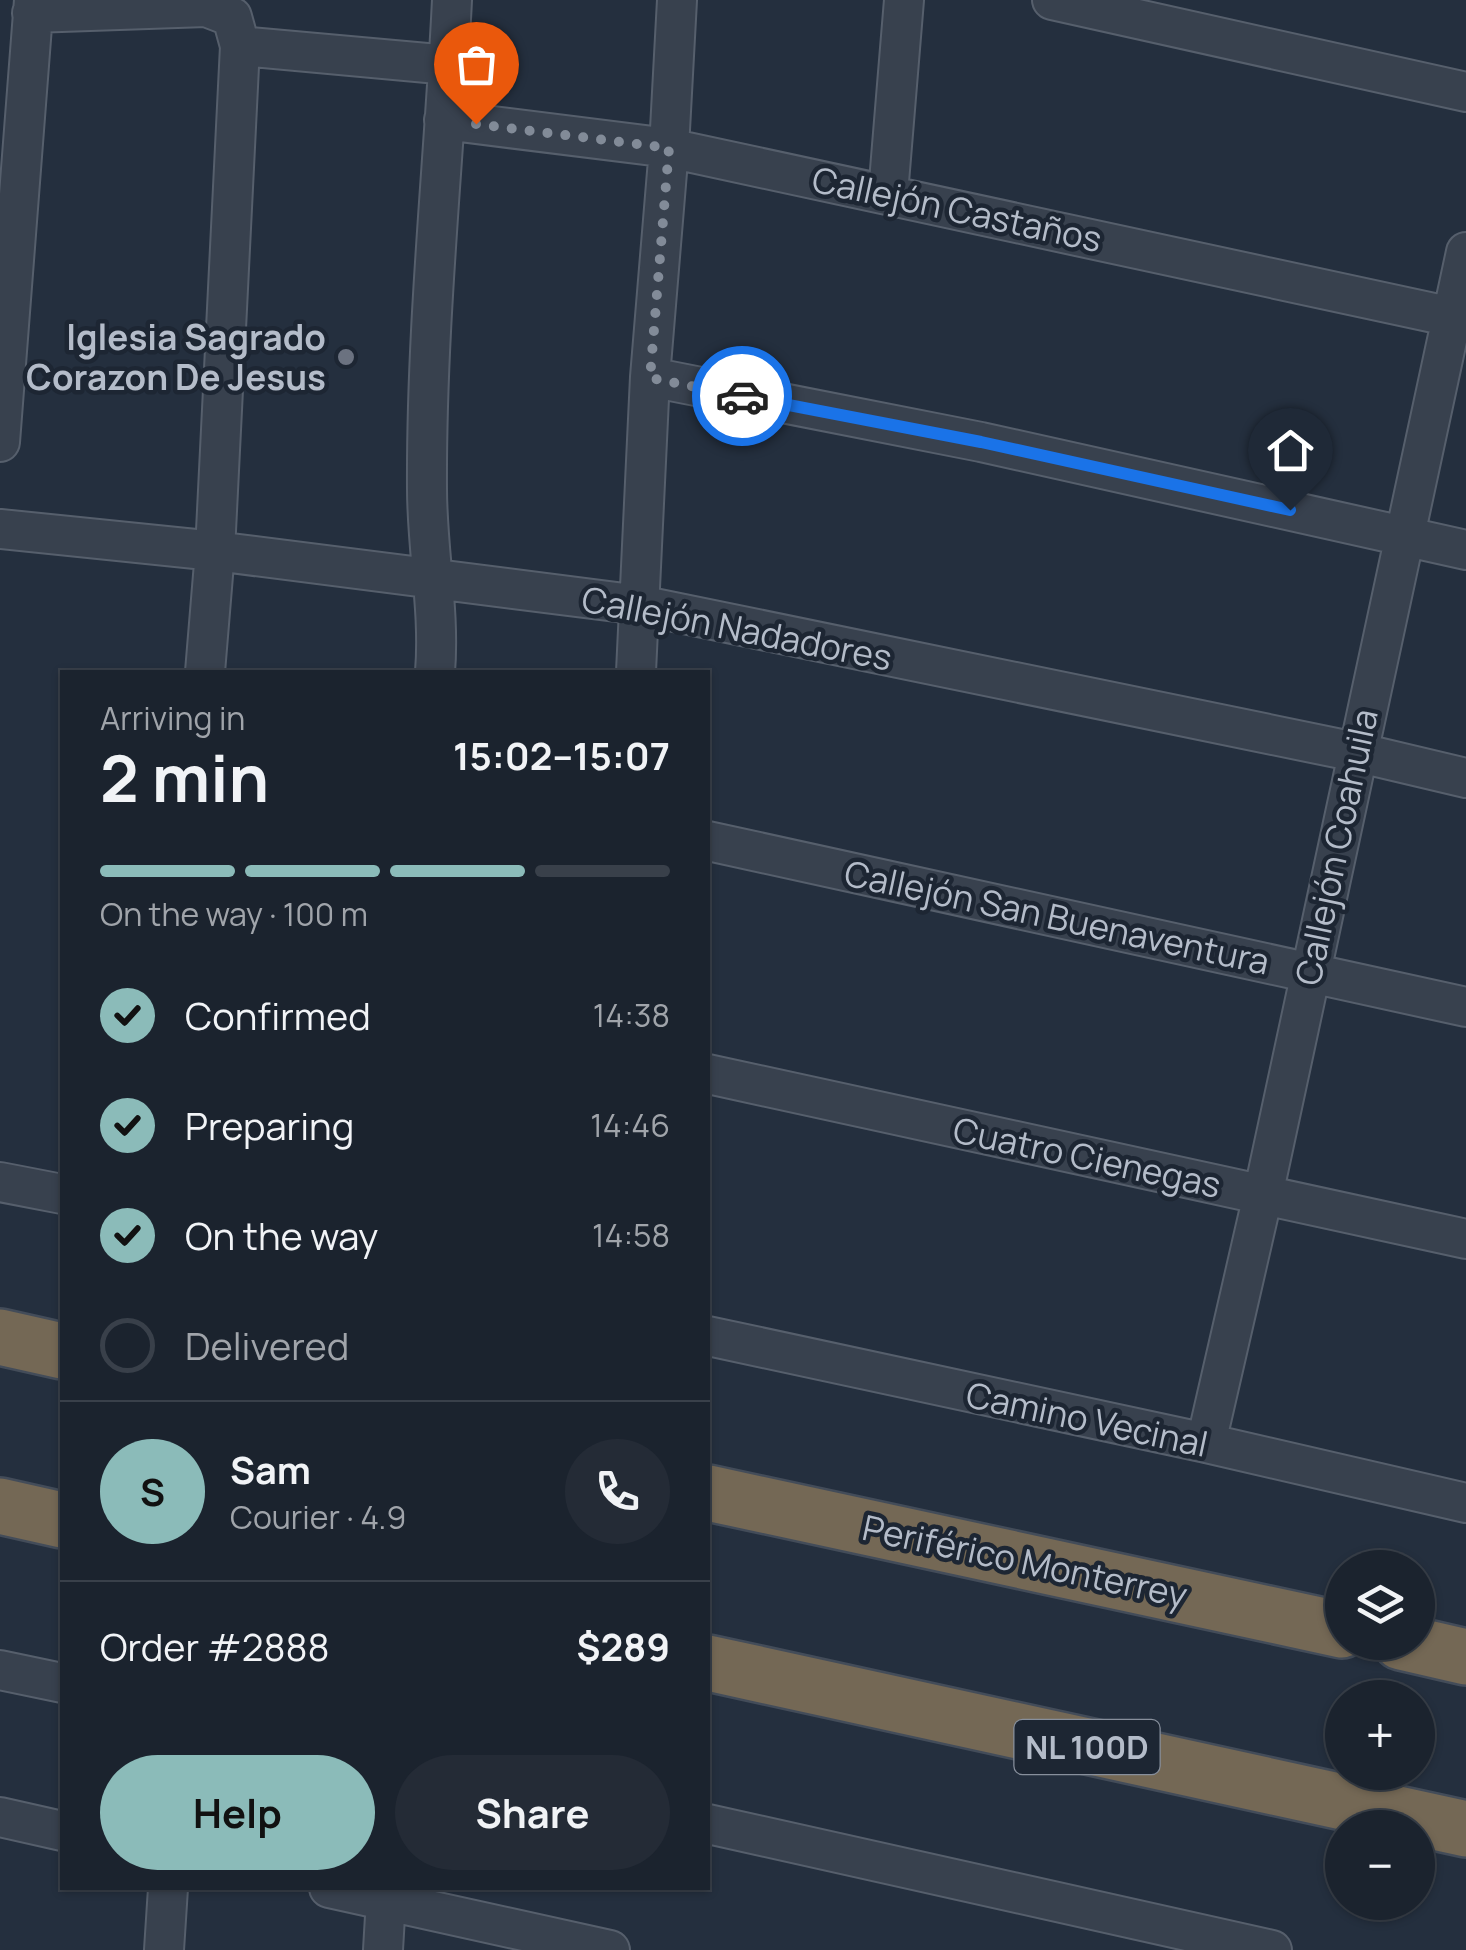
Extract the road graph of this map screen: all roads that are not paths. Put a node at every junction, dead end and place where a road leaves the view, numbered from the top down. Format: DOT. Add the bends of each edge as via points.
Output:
graph roads {
  1 [pos="452,0"];
  2 [pos="677,0"];
  3 [pos="904,0"];
  4 [pos="1052,0"];
  5 [pos="33,7"];
  6 [pos="240,46"];
  7 [pos="449,64"];
  8 [pos="1466,92"];
  9 [pos="444,120"];
  10 [pos="669,148"];
  11 [pos="888,194"];
  12 [pos="1466,252"];
  13 [pos="1458,318"];
  14 [pos="650,378"];
  15 [pos="0,442"];
  16 [pos="0,529"];
  17 [pos="1406,536"];
  18 [pos="1466,550"];
  19 [pos="215,551"];
  20 [pos="430,576"];
  21 [pos="640,605"];
  22 [pos="205,670"];
  23 [pos="435,670"];
  24 [pos="636,670"];
  25 [pos="1356,752"];
  26 [pos="1466,778"];
  27 [pos="710,841"];
  28 [pos="1309,972"];
  29 [pos="1466,1007"];
  30 [pos="710,1074"];
  31 [pos="0,1182"];
  32 [pos="60,1194"];
  33 [pos="1263,1196"];
  34 [pos="1466,1240"];
  35 [pos="710,1336"];
  36 [pos="0,1338"];
  37 [pos="60,1351"];
  38 [pos="1206,1443"];
  39 [pos="710,1493"];
  40 [pos="1466,1503"];
  41 [pos="0,1506"];
  42 [pos="60,1520"];
  43 [pos="1325,1626"];
  44 [pos="1435,1650"];
  45 [pos="1466,1657"];
  46 [pos="710,1663"];
  47 [pos="0,1670"];
  48 [pos="60,1683"];
  49 [pos="0,1817"];
  50 [pos="710,1824"];
  51 [pos="1466,1829"];
  52 [pos="60,1831"];
  53 [pos="168,1890"];
  54 [pos="339,1890"];
  55 [pos="386,1899"];
  56 [pos="164,1950"];
  57 [pos="383,1950"];
  58 [pos="610,1950"];
  59 [pos="1272,1950"];
  1 -- 7 [label="street"];
  2 -- 10 [label="street"];
  3 -- 11 [label="street"];
  4 -- 8 [label="street"];
  5 -- 6 [label="street" via="206,8 232,18"];
  5 -- 15 [label="street"];
  6 -- 7 [label="street"];
  6 -- 19 [label="street"];
  7 -- 9 [label="street"];
  9 -- 10 [label="street, Callejón Castaños"];
  9 -- 20 [label="street" via="427,469"];
  10 -- 11 [label="street, Callejón Castaños"];
  10 -- 14 [label="street"];
  11 -- 13 [label="street, Callejón Castaños"];
  12 -- 13 [label="street, Callejón Coahuila"];
  13 -- 17 [label="street, Callejón Coahuila"];
  14 -- 17 [label="street" via="981,442"];
  14 -- 21 [label="street"];
  16 -- 19 [label="street, Callejón Nadadores"];
  17 -- 18 [label="street"];
  17 -- 25 [label="street, Callejón Coahuila"];
  19 -- 20 [label="street, Callejón Nadadores"];
  19 -- 22 [label="street"];
  20 -- 21 [label="street, Callejón Nadadores"];
  20 -- 23 [label="street"];
  21 -- 24 [label="street"];
  21 -- 25 [label="street, Callejón Nadadores"];
  25 -- 26 [label="street, Callejón Nadadores"];
  25 -- 28 [label="street, Callejón Coahuila"];
  27 -- 28 [label="street, Callejón San Buenaventura"];
  28 -- 29 [label="street, Callejón San Buenaventura"];
  28 -- 33 [label="street, Callejón Coahuila"];
  30 -- 33 [label="street, Cuatro Cienegas"];
  31 -- 32 [label="street"];
  33 -- 34 [label="street, Cuatro Cienegas"];
  33 -- 38 [label="street, Callejón Coahuila"];
  35 -- 38 [label="street, Camino Vecinal"];
  36 -- 37 [label="highway"];
  38 -- 40 [label="street, Camino Vecinal"];
  39 -- 43 [label="highway, Periférico Monterrey"];
  41 -- 42 [label="highway"];
  44 -- 45 [label="highway"];
  46 -- 51 [label="highway, NL 100D"];
  47 -- 48 [label="street"];
  49 -- 52 [label="street"];
  50 -- 59 [label="street"];
  53 -- 56 [label="street"];
  54 -- 55 [label="street"];
  55 -- 57 [label="street"];
  55 -- 58 [label="street"];
}
